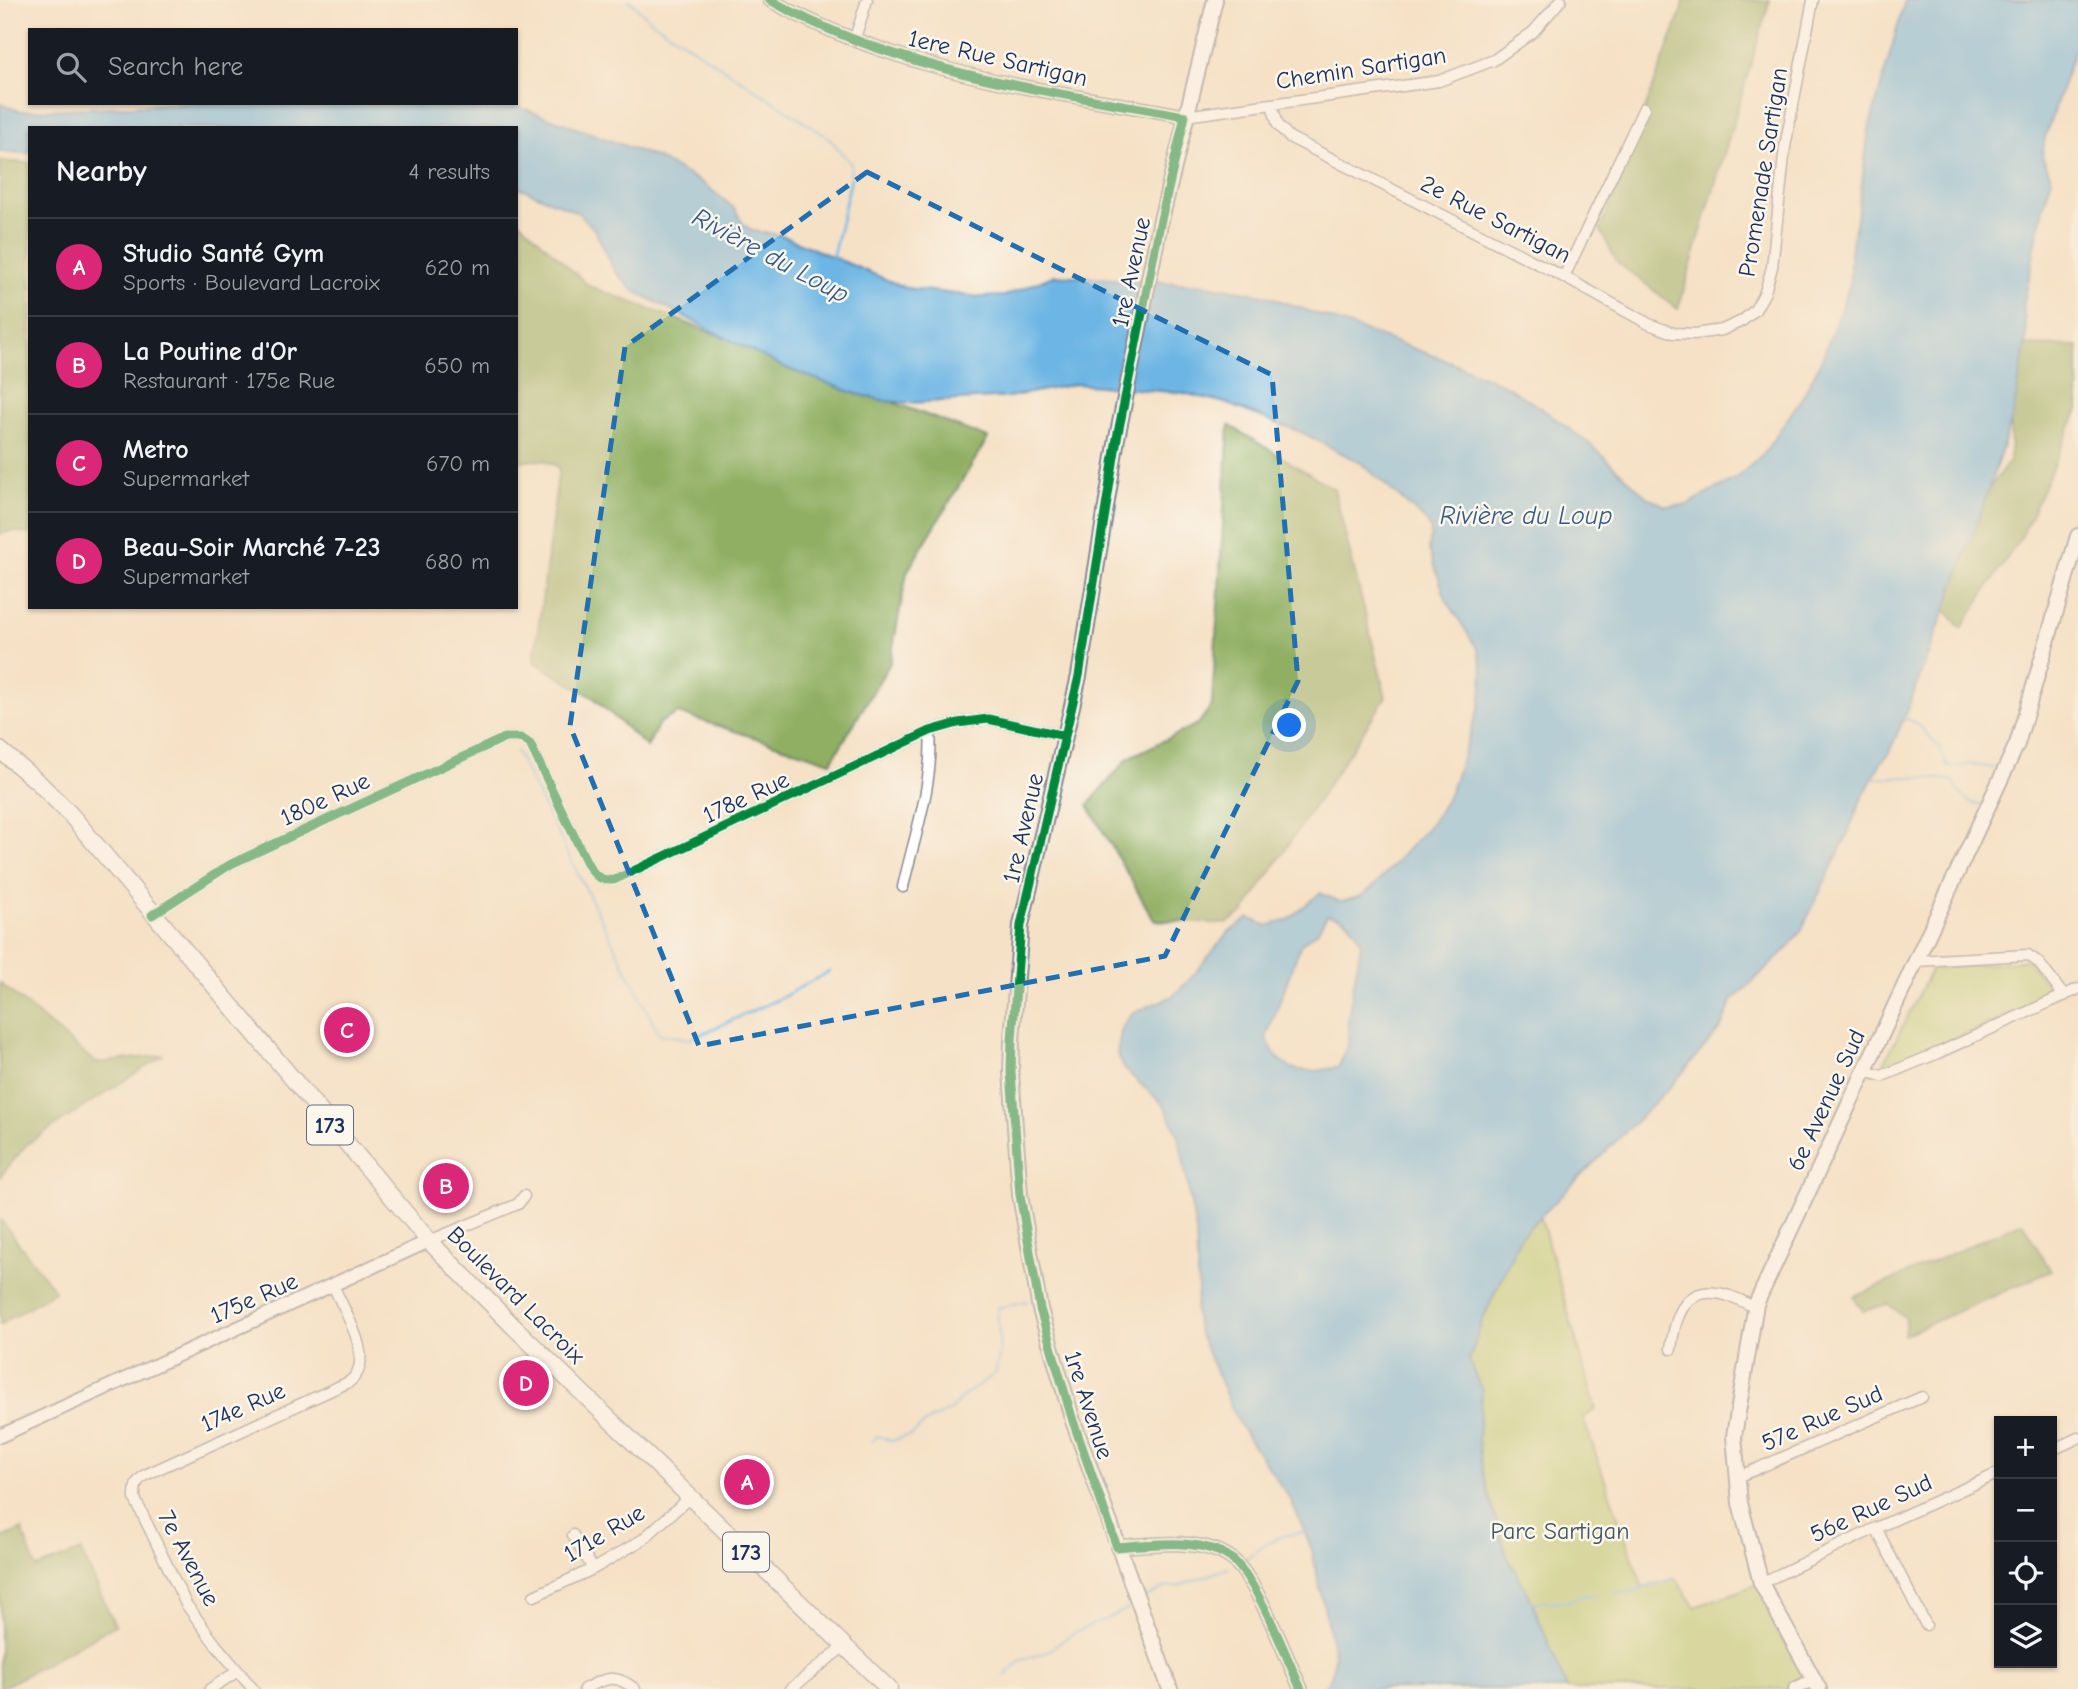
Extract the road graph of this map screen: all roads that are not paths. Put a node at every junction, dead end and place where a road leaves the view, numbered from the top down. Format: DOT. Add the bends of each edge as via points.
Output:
graph roads {
  1 [pos="770,0"];
  2 [pos="867,0"];
  3 [pos="1215,0"];
  4 [pos="1561,0"];
  5 [pos="1813,0"];
  6 [pos="854,41"];
  7 [pos="1272,105"];
  8 [pos="1644,108"];
  9 [pos="1185,116"];
  10 [pos="1564,277"];
  11 [pos="1721,330"];
  12 [pos="2078,536"];
  13 [pos="930,731"];
  14 [pos="1065,736"];
  15 [pos="521,738"];
  16 [pos="0,750"];
  17 [pos="903,887"];
  18 [pos="152,915"];
  19 [pos="1916,961"];
  20 [pos="2078,989"];
  21 [pos="2064,996"];
  22 [pos="1864,1072"];
  23 [pos="524,1196"];
  24 [pos="429,1241"];
  25 [pos="333,1286"];
  26 [pos="1755,1307"];
  27 [pos="1671,1349"];
  28 [pos="1922,1397"];
  29 [pos="0,1436"];
  30 [pos="2078,1438"];
  31 [pos="2057,1448"];
  32 [pos="145,1475"];
  33 [pos="1994,1475"];
  34 [pos="1738,1477"];
  35 [pos="690,1498"];
  36 [pos="1876,1528"];
  37 [pos="573,1535"];
  38 [pos="1117,1547"];
  39 [pos="593,1569"];
  40 [pos="1761,1583"];
  41 [pos="534,1596"];
  42 [pos="1926,1625"];
  43 [pos="844,1646"];
  44 [pos="238,1671"];
  45 [pos="1816,1684"];
  46 [pos="210,1689"];
  47 [pos="253,1689"];
  48 [pos="584,1689"];
  49 [pos="635,1689"];
  50 [pos="791,1689"];
  51 [pos="889,1689"];
  52 [pos="1170,1689"];
  53 [pos="1301,1689"];
  54 [pos="1795,1689"];
  1 -- 6 [label="street, 1ere Rue Sartigan"];
  2 -- 6 [label="street"];
  3 -- 9 [label="main road, 1re Avenue"];
  4 -- 7 [label="street, Chemin Sartigan" via="1533,32 1494,60 1439,81"];
  5 -- 11 [label="street, Promenade Sartigan" via="1785,147 1772,267 1755,310"];
  6 -- 9 [label="street, 1ere Rue Sartigan" via="988,80"];
  7 -- 9 [label="street, Chemin Sartigan"];
  7 -- 10 [label="street, 2e Rue Sartigan" via="1278,125 1289,137"];
  8 -- 10 [label="street"];
  9 -- 14 [label="main road, 1re Avenue" via="1117,438"];
  10 -- 11 [label="street, 2e Rue Sartigan" via="1649,324 1695,334"];
  12 -- 19 [label="main road, 6e Avenue Sud" via="2017,744"];
  13 -- 14 [label="street, 178e Rue" via="988,719"];
  13 -- 15 [label="street, 178e Rue" via="614,880 603,881 586,861 536,752"];
  13 -- 17 [label="street" via="929,774"];
  14 -- 38 [label="main road, 1re Avenue" via="1021,925 1012,1084 1020,1195 1040,1309"];
  15 -- 18 [label="street, 180e Rue" via="504,738 231,864"];
  16 -- 18 [label="main road, Boulevard Lacroix / 173" via="70,814"];
  18 -- 24 [label="main road, Boulevard Lacroix / 173"];
  19 -- 21 [label="street" via="2028,955"];
  19 -- 22 [label="main road, 6e Avenue Sud"];
  20 -- 21 [label="street"];
  21 -- 22 [label="street" via="1882,1076"];
  22 -- 26 [label="main road, 6e Avenue Sud"];
  23 -- 24 [label="street, 175e Rue" via="518,1203"];
  24 -- 25 [label="street, 175e Rue"];
  24 -- 35 [label="main road, Boulevard Lacroix / 173"];
  25 -- 29 [label="street, 175e Rue"];
  25 -- 32 [label="street, 174e Rue" via="362,1352 358,1376"];
  26 -- 27 [label="street" via="1705,1292 1686,1301 1673,1327"];
  26 -- 34 [label="main road, 6e Avenue Sud" via="1734,1436"];
  28 -- 34 [label="street, 57e Rue Sud"];
  30 -- 31 [label="street"];
  32 -- 44 [label="street, 7e Avenue" via="137,1481 135,1499 172,1578 186,1604"];
  33 -- 36 [label="street, 56e Rue Sud"];
  34 -- 40 [label="main road, 6e Avenue Sud" via="1740,1503"];
  35 -- 39 [label="street, 171e Rue" via="642,1540"];
  35 -- 43 [label="main road, Boulevard Lacroix / 173"];
  36 -- 40 [label="street, 56e Rue Sud"];
  36 -- 42 [label="street"];
  37 -- 39 [label="street"];
  38 -- 52 [label="main road, 1re Avenue"];
  38 -- 53 [label="street" via="1187,1545 1230,1557 1254,1588"];
  39 -- 41 [label="street, 171e Rue"];
  40 -- 45 [label="main road, 6e Avenue Sud"];
  43 -- 50 [label="street"];
  43 -- 51 [label="main road, Boulevard Lacroix / 173"];
  44 -- 46 [label="street"];
  44 -- 47 [label="street, 7e Avenue"];
  45 -- 54 [label="street"];
  48 -- 49 [label="street" via="613,1678"];
}
